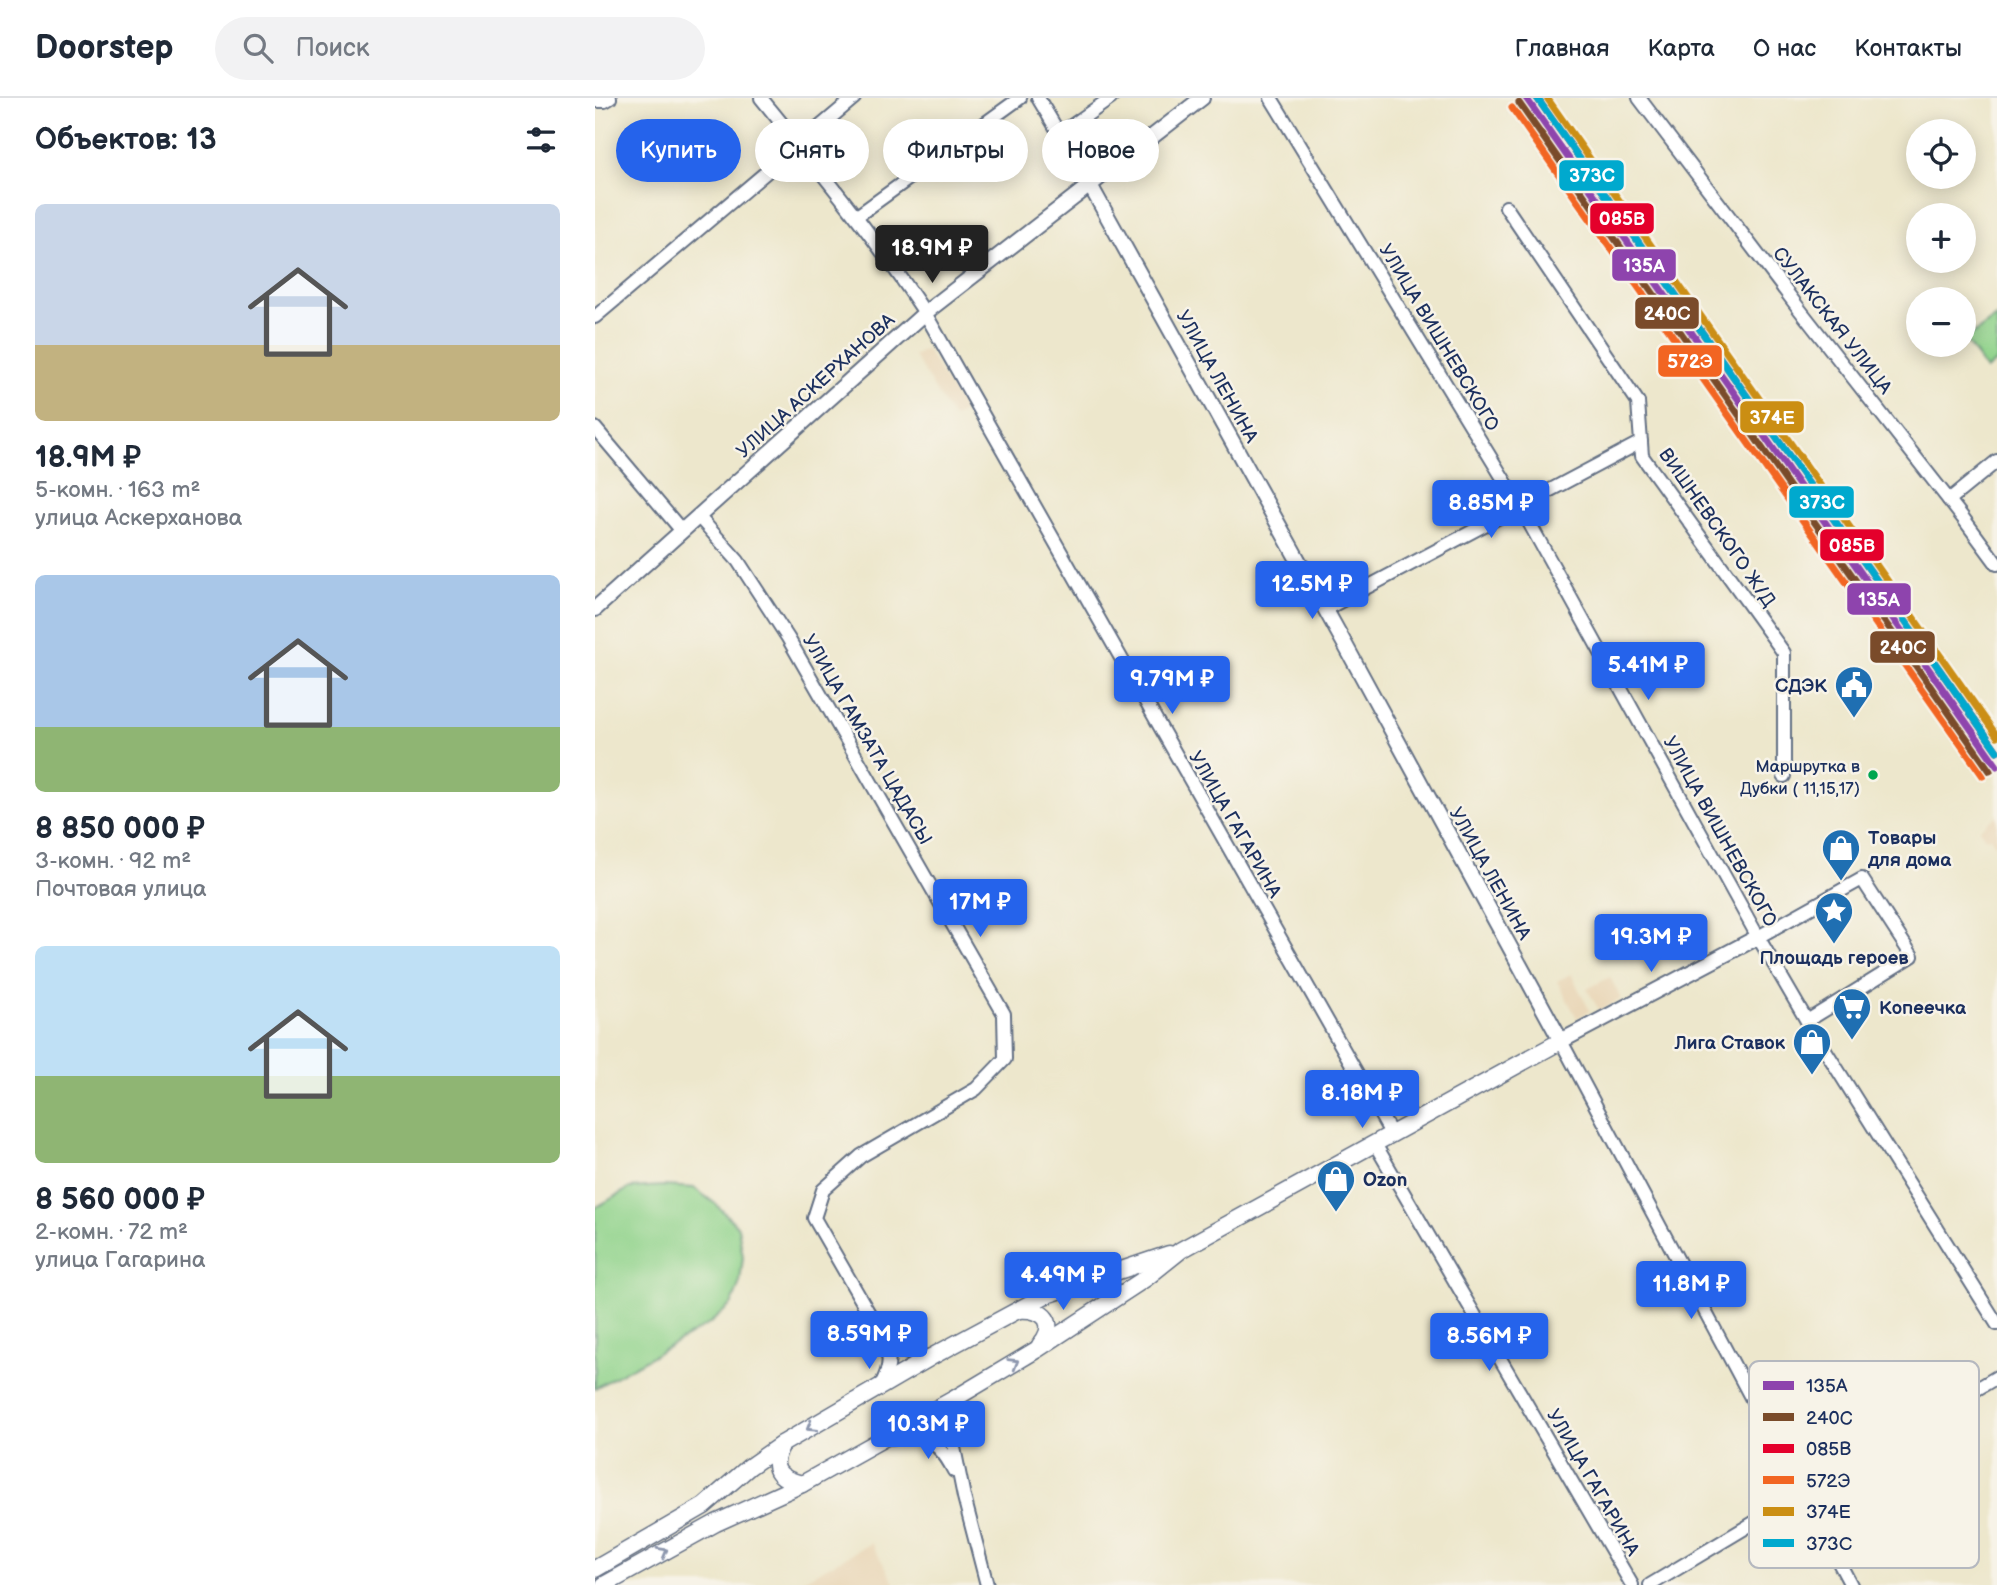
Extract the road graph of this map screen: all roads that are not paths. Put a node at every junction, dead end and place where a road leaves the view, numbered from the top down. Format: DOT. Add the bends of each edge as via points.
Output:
graph roads {
  1 [pos="610,98"];
  2 [pos="761,98"];
  3 [pos="854,98"];
  4 [pos="1020,98"];
  5 [pos="1038,98"];
  6 [pos="1111,98"];
  7 [pos="1202,98"];
  8 [pos="1271,98"];
  9 [pos="1639,98"];
  10 [pos="595,101"];
  11 [pos="778,119"];
  12 [pos="828,119"];
  13 [pos="1051,119"];
  14 [pos="1081,119"];
  15 [pos="755,181"];
  16 [pos="829,182"];
  17 [pos="1088,182"];
  18 [pos="1090,185"];
  19 [pos="1506,207"];
  20 [pos="857,216"];
  21 [pos="925,313"];
  22 [pos="595,317"];
  23 [pos="595,428"];
  24 [pos="1641,442"];
  25 [pos="1997,460"];
  26 [pos="1949,500"];
  27 [pos="1520,506"];
  28 [pos="698,516"];
  29 [pos="682,531"];
  30 [pos="1997,564"];
  31 [pos="595,609"];
  32 [pos="1325,609"];
  33 [pos="1784,776"];
  34 [pos="1758,937"];
  35 [pos="1807,1021"];
  36 [pos="1561,1041"];
  37 [pos="1392,1135"];
  38 [pos="1375,1144"];
  39 [pos="1181,1250"];
  40 [pos="1019,1310"];
  41 [pos="1997,1324"];
  42 [pos="882,1336"];
  43 [pos="1036,1350"];
  44 [pos="932,1357"];
  45 [pos="1997,1377"];
  46 [pos="881,1385"];
  47 [pos="1979,1388"];
  48 [pos="1749,1395"];
  49 [pos="954,1399"];
  50 [pos="882,1439"];
  51 [pos="782,1444"];
  52 [pos="802,1485"];
  53 [pos="964,1497"];
  54 [pos="1749,1525"];
  55 [pos="1842,1568"];
  56 [pos="595,1569"];
  57 [pos="604,1585"];
  58 [pos="987,1585"];
  59 [pos="1632,1585"];
  60 [pos="1650,1585"];
  61 [pos="1851,1585"];
  1 -- 10 [label="street"];
  2 -- 11 [label="street, УЛИЦА ГАГАРИНА"];
  3 -- 12 [label="street"];
  4 -- 20 [label="street"];
  5 -- 13 [label="street"];
  6 -- 14 [label="street"];
  7 -- 18 [label="street, УЛИЦА АСКЕРХАНОВА"];
  8 -- 27 [label="street, УЛИЦА ВИШНЕВСКОГО"];
  9 -- 26 [label="street, СУЛАКСКАЯ УЛИЦА"];
  15 -- 22 [label="street"];
  16 -- 20 [label="street, УЛИЦА ГАГАРИНА"];
  17 -- 18 [label="street"];
  18 -- 21 [label="street, УЛИЦА АСКЕРХАНОВА"];
  18 -- 32 [label="street, УЛИЦА ЛЕНИНА"];
  19 -- 24 [label="street, ВИШНЕВСКОГО Ж/Д" via="1638,402"];
  20 -- 21 [label="street, УЛИЦА ГАГАРИНА"];
  21 -- 28 [label="street, УЛИЦА АСКЕРХАНОВА"];
  21 -- 37 [label="street, УЛИЦА ГАГАРИНА"];
  23 -- 29 [label="street"];
  24 -- 27 [label="street"];
  24 -- 33 [label="street, ВИШНЕВСКОГО Ж/Д" via="1642,456 1784,653"];
  25 -- 26 [label="street"];
  26 -- 30 [label="street, СУЛАКСКАЯ УЛИЦА"];
  27 -- 32 [label="street"];
  27 -- 34 [label="street, УЛИЦА ВИШНЕВСКОГО"];
  28 -- 29 [label="street, УЛИЦА АСКЕРХАНОВА"];
  28 -- 42 [label="street, УЛИЦА ГАМЗАТА ЦАДАСЫ" via="739,561 788,638 1004,1014 1005,1059 976,1089 861,1156 823,1190 814,1218"];
  29 -- 31 [label="street, УЛИЦА АСКЕРХАНОВА"];
  32 -- 36 [label="street, УЛИЦА ЛЕНИНА"];
  34 -- 35 [label="street, УЛИЦА ВИШНЕВСКОГО"];
  34 -- 35 [label="street" via="1862,879 1912,956"];
  34 -- 36 [label="street"];
  35 -- 41 [label="street, УЛИЦА ВИШНЕВСКОГО"];
  36 -- 37 [label="main road"];
  36 -- 48 [label="street, УЛИЦА ЛЕНИНА"];
  37 -- 38 [label="main road"];
  38 -- 39 [label="main road"];
  38 -- 59 [label="street, УЛИЦА ГАГАРИНА"];
  39 -- 40 [label="main road" via="1044,1296"];
  39 -- 43 [label="main road"];
  40 -- 43 [label="main road" via="1041,1312 1047,1320 1046,1338"];
  40 -- 44 [label="main road"];
  42 -- 44 [label="street" via="900,1350"];
  42 -- 46 [label="street" via="890,1356"];
  49 -- 43 [label="main road, one-way"];
  44 -- 46 [label="main road"];
  45 -- 47 [label="street"];
  46 -- 51 [label="main road, one-way"];
  49 -- 50 [label="main road"];
  49 -- 53 [label="street" via="949,1423"];
  50 -- 52 [label="main road"];
  50 -- 53 [label="street" via="915,1436 939,1448"];
  51 -- 52 [label="main road" via="775,1466 786,1480"];
  51 -- 56 [label="main road" via="704,1506"];
  57 -- 52 [label="main road, one-way" via="716,1523"];
  53 -- 58 [label="street"];
  54 -- 60 [label="street"];
  55 -- 61 [label="street, УЛИЦА ЛЕНИНА"];
}
